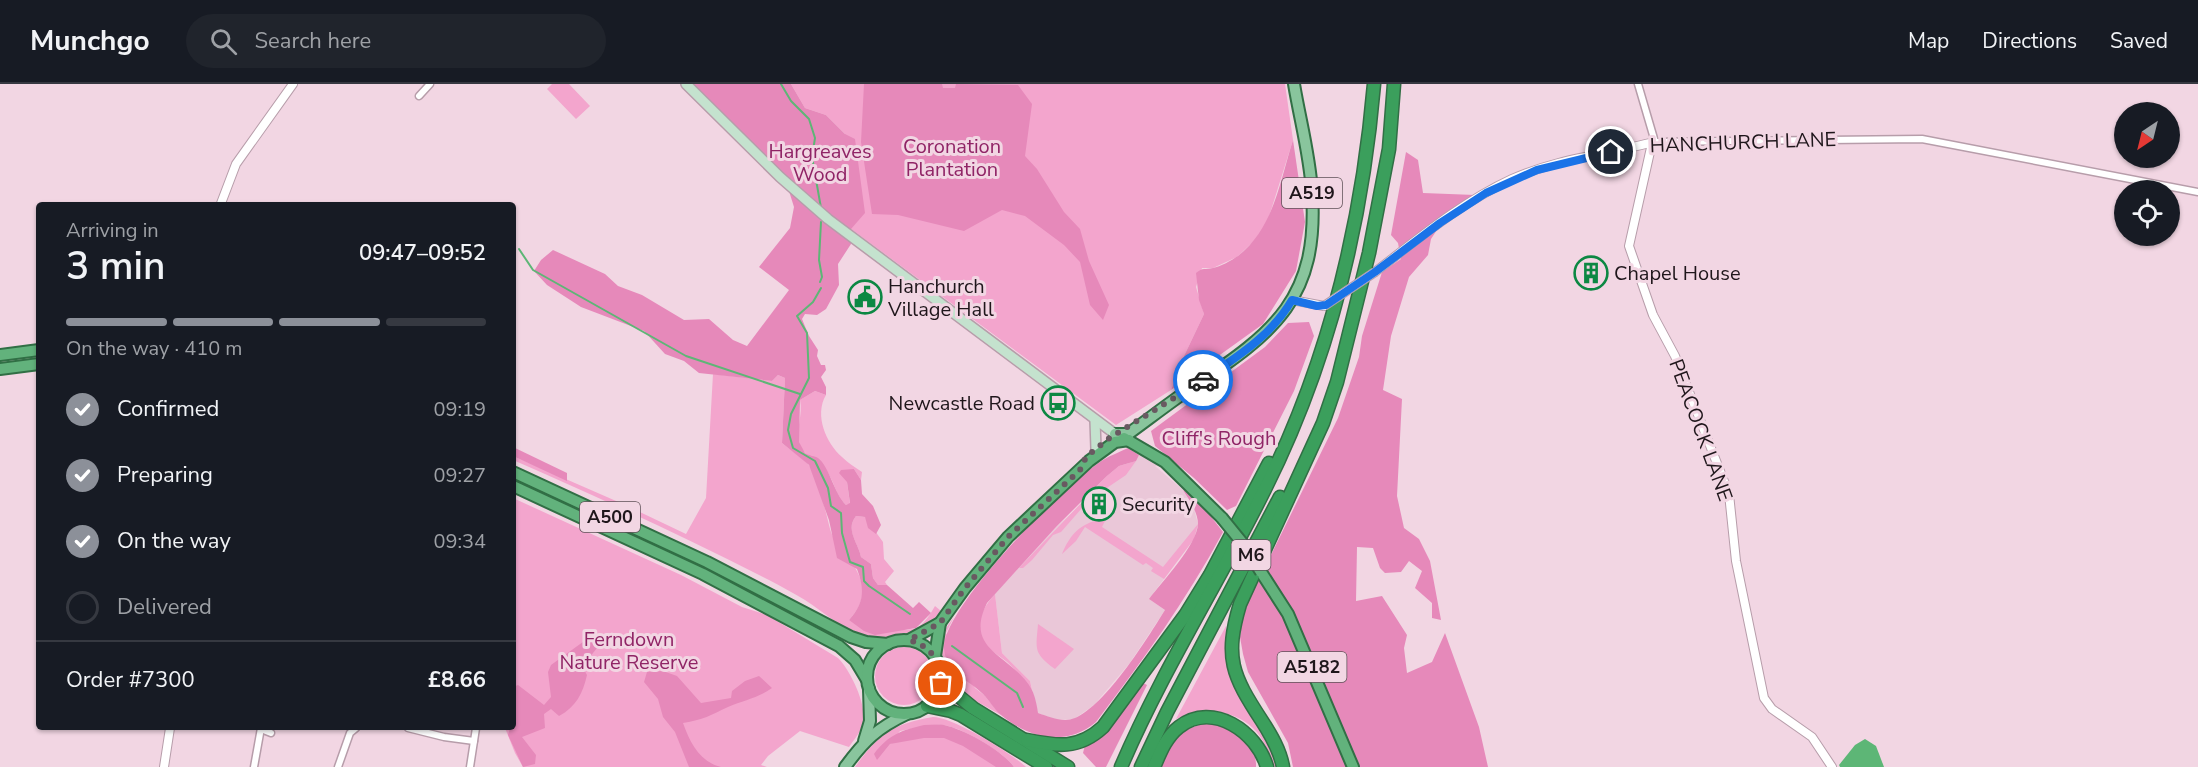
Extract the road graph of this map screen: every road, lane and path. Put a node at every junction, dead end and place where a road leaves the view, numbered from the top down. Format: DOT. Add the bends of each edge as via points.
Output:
graph roads {
  1 [pos="293,84"];
  2 [pos="430,84"];
  3 [pos="686,84"];
  4 [pos="1294,84"];
  5 [pos="1374,84"];
  6 [pos="1394,84"];
  7 [pos="1638,84"];
  8 [pos="419,96"];
  9 [pos="1654,142"];
  10 [pos="2198,192"];
  11 [pos="222,202"];
  12 [pos="1292,300"];
  13 [pos="1347,335"];
  14 [pos="36,350"];
  15 [pos="0,355"];
  16 [pos="36,364"];
  17 [pos="0,369"];
  18 [pos="1307,395"];
  19 [pos="1167,404"];
  20 [pos="1095,420"];
  21 [pos="1115,434"];
  22 [pos="1129,440"];
  23 [pos="1096,449"];
  24 [pos="1080,470"];
  25 [pos="516,473"];
  26 [pos="516,487"];
  27 [pos="940,623"];
  28 [pos="909,640"];
  29 [pos="888,644"];
  30 [pos="935,656"];
  31 [pos="941,676"];
  32 [pos="868,685"];
  33 [pos="927,706"];
  34 [pos="907,714"];
  35 [pos="170,730"];
  36 [pos="261,730"];
  37 [pos="266,730"];
  38 [pos="354,730"];
  39 [pos="416,730"];
  40 [pos="476,730"];
  41 [pos="271,732"];
  42 [pos="1027,740"];
  43 [pos="474,741"];
  44 [pos="864,741"];
  45 [pos="1028,754"];
  46 [pos="164,767"];
  47 [pos="254,767"];
  48 [pos="338,767"];
  49 [pos="470,767"];
  50 [pos="845,767"];
  51 [pos="1037,767"];
  52 [pos="1046,767"];
  53 [pos="1068,767"];
  54 [pos="1121,767"];
  55 [pos="1141,767"];
  56 [pos="1154,767"];
  57 [pos="1267,767"];
  58 [pos="1283,767"];
  59 [pos="1353,767"];
  60 [pos="1832,767"];
  1 -- 11 [label="street" via="236,164"];
  2 -- 8 [label="street"];
  3 -- 20 [label="main road" via="828,219"];
  4 -- 12 [label="main road, A519" via="1312,195 1307,263"];
  5 -- 18 [label="highway, M6" via="1368,145 1341,282"];
  6 -- 13 [label="highway, M6" via="1389,149 1369,253"];
  7 -- 9 [label="street"];
  9 -- 10 [label="street, HANCHURCH LANE" via="1922,139"];
  9 -- 12 [label="street, HANCHURCH LANE, bridge" via="1512,179 1440,223 1324,306"];
  9 -- 60 [label="street, PEACOCK LANE" via="1629,246 1653,315 1675,356 1729,494 1736,561 1764,698 1772,709 1812,737"];
  12 -- 19 [label="main road, A519" via="1259,340"];
  13 -- 55 [label="highway, M6" via="1307,443"];
  13 -- 58 [label="highway, M6" via="1323,423 1240,604 1231,634 1239,683 1277,748"];
  14 -- 15 [label="highway"];
  16 -- 17 [label="highway"];
  18 -- 42 [label="highway, M6" via="1186,614 1103,727 1070,745"];
  18 -- 54 [label="highway, M6" via="1266,488"];
  19 -- 21 [label="main road, A519" via="1128,434"];
  19 -- 22 [label="main road, A519" via="1159,419"];
  20 -- 21 [label="main road"];
  20 -- 23 [label="main road"];
  21 -- 22 [label="highway, A5182"];
  21 -- 23 [label="highway, A519"];
  22 -- 24 [label="highway, A519"];
  22 -- 59 [label="highway, A5182, bridge" via="1165,462 1244,545 1297,633"];
  23 -- 24 [label="highway, A519" via="1086,457"];
  24 -- 27 [label="highway, A519" via="1008,537"];
  25 -- 29 [label="highway, A500" via="707,562 851,637"];
  26 -- 32 [label="highway, A500" via="702,574 839,646 855,660"];
  27 -- 28 [label="highway, A519"];
  27 -- 30 [label="highway, A519"];
  28 -- 29 [label="highway"];
  28 -- 30 [label="highway"];
  29 -- 32 [label="highway" via="872,659"];
  30 -- 31 [label="highway"];
  31 -- 33 [label="highway" via="939,690"];
  31 -- 42 [label="highway, M6" via="964,701"];
  32 -- 34 [label="highway" via="876,701 887,710"];
  32 -- 44 [label="main road" via="870,721"];
  33 -- 34 [label="highway"];
  33 -- 45 [label="highway" via="961,715"];
  34 -- 44 [label="main road"];
  35 -- 46 [label="street"];
  36 -- 47 [label="street"];
  37 -- 41 [label="street"];
  38 -- 48 [label="street"];
  39 -- 43 [label="street"];
  40 -- 43 [label="street"];
  42 -- 53 [label="highway, M6"];
  43 -- 49 [label="street"];
  44 -- 50 [label="main road"];
  45 -- 51 [label="highway"];
  45 -- 52 [label="highway"];
  56 -- 57 [label="highway" via="1180,726 1206,717 1227,721 1250,736"];
}
